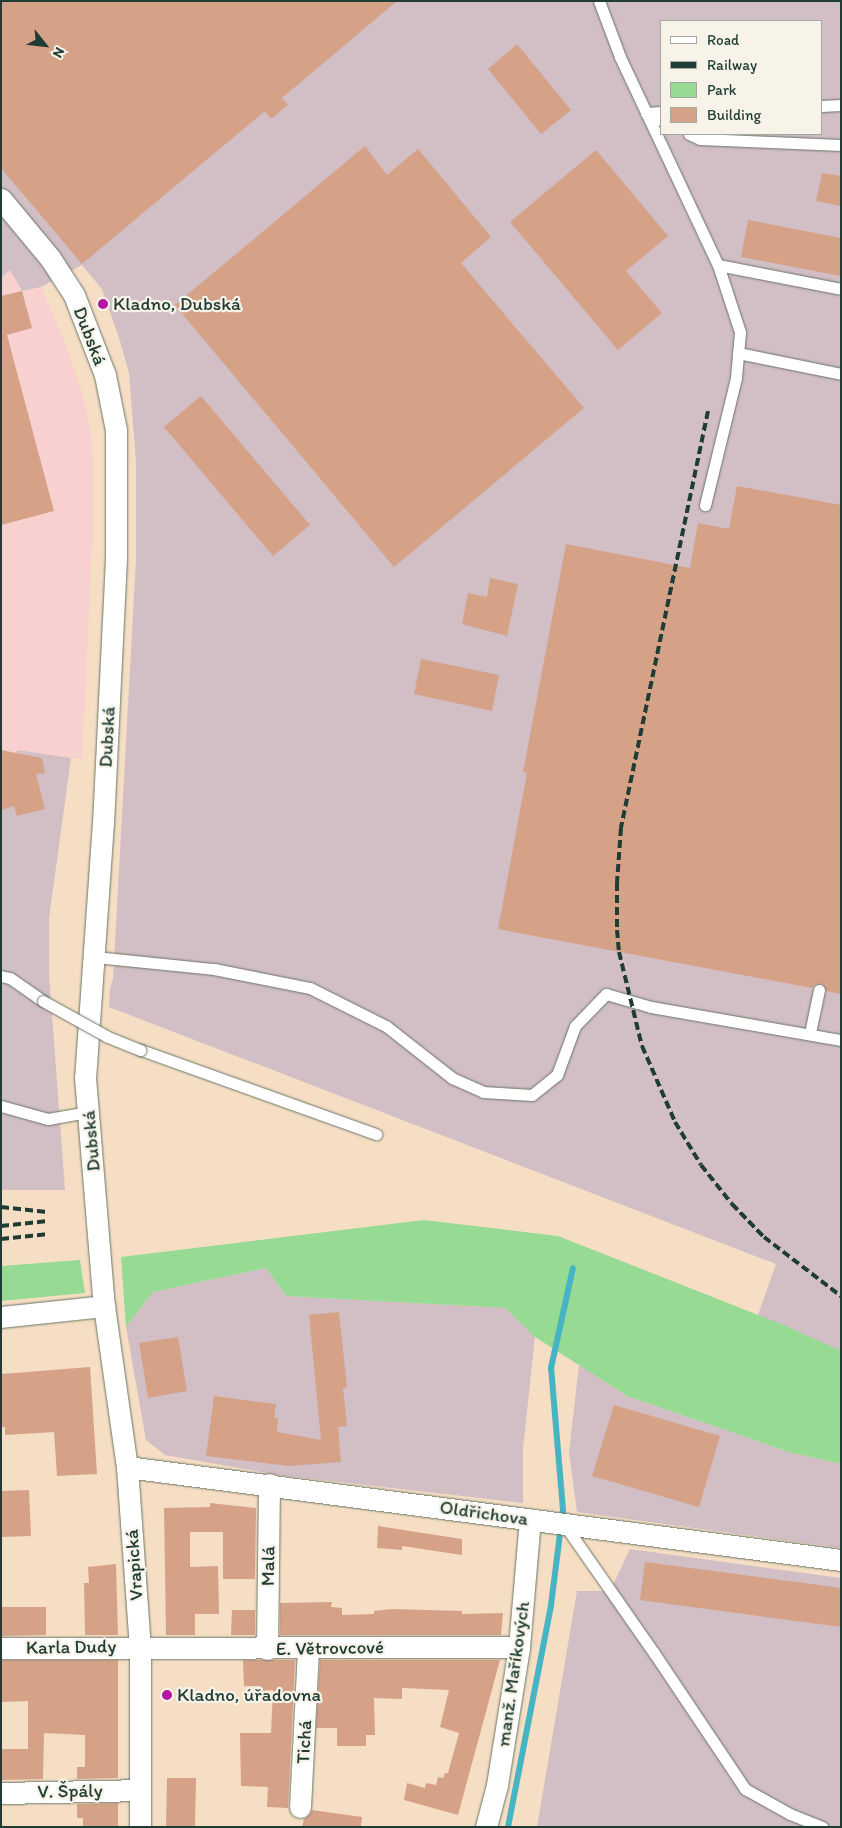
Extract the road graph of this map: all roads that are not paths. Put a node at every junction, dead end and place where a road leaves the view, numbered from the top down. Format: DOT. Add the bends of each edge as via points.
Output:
graph roads {
  1 [pos="599,1"];
  2 [pos="841,105"];
  3 [pos="822,106"];
  4 [pos="660,112"];
  5 [pos="646,113"];
  6 [pos="660,120"];
  7 [pos="691,135"];
  8 [pos="841,145"];
  9 [pos="1,199"];
  10 [pos="718,265"];
  11 [pos="841,288"];
  12 [pos="738,353"];
  13 [pos="841,374"];
  14 [pos="706,505"];
  15 [pos="95,957"];
  16 [pos="1,976"];
  17 [pos="819,990"];
  18 [pos="810,1033"];
  19 [pos="841,1040"];
  20 [pos="1,1106"];
  21 [pos="88,1112"];
  22 [pos="376,1134"];
  23 [pos="104,1306"];
  24 [pos="1,1316"];
  25 [pos="127,1467"];
  26 [pos="269,1484"];
  27 [pos="530,1519"];
  28 [pos="564,1524"];
  29 [pos="841,1560"];
  30 [pos="140,1647"];
  31 [pos="308,1647"];
  32 [pos="520,1647"];
  33 [pos="1,1648"];
  34 [pos="267,1649"];
  35 [pos="139,1790"];
  36 [pos="1,1793"];
  37 [pos="300,1806"];
  38 [pos="140,1827"];
  39 [pos="486,1827"];
  40 [pos="822,1827"];
  1 -- 5 [label="lane"];
  2 -- 3 [label="lane"];
  4 -- 5 [label="lane"];
  5 -- 6 [label="lane"];
  5 -- 10 [label="lane"];
  7 -- 8 [label="lane" via="700,139"];
  9 -- 15 [label="street, Dubská" via="50,258 74,295 105,375 116,430 116,558"];
  10 -- 11 [label="lane"];
  10 -- 12 [label="lane" via="740,332"];
  12 -- 13 [label="lane"];
  12 -- 14 [label="lane" via="736,378"];
  15 -- 18 [label="lane" via="214,969 310,988 386,1026 452,1078 483,1092 532,1095 557,1076 575,1026 606,994 651,1007"];
  15 -- 21 [label="street, Dubská" via="85,1077"];
  16 -- 22 [label="lane, bridge" via="10,978 43,1001 108,1036 141,1050"];
  17 -- 18 [label="lane"];
  18 -- 19 [label="lane"];
  20 -- 21 [label="lane" via="48,1119"];
  21 -- 23 [label="street, Dubská"];
  23 -- 24 [label="street"];
  23 -- 25 [label="street, Vrapická"];
  25 -- 26 [label="street, Oldřichova"];
  25 -- 30 [label="street, Vrapická"];
  26 -- 27 [label="street, Oldřichova"];
  26 -- 34 [label="street, Malá"];
  27 -- 28 [label="street, Oldřichova"];
  27 -- 32 [label="street, manž. Maříkových"];
  28 -- 29 [label="street, Oldřichova"];
  28 -- 40 [label="lane" via="745,1789 790,1814"];
  30 -- 33 [label="street, Karla Dudy"];
  30 -- 34 [label="street, E. Větrovcové"];
  30 -- 35 [label="street, Vrapická"];
  31 -- 32 [label="street, E. Větrovcové"];
  31 -- 34 [label="street, E. Větrovcové"];
  31 -- 37 [label="street, Tichá"];
  32 -- 39 [label="street, manž. Maříkových" via="497,1785"];
  35 -- 36 [label="street, V. Špály"];
  35 -- 38 [label="street, Vrapická"];
}
